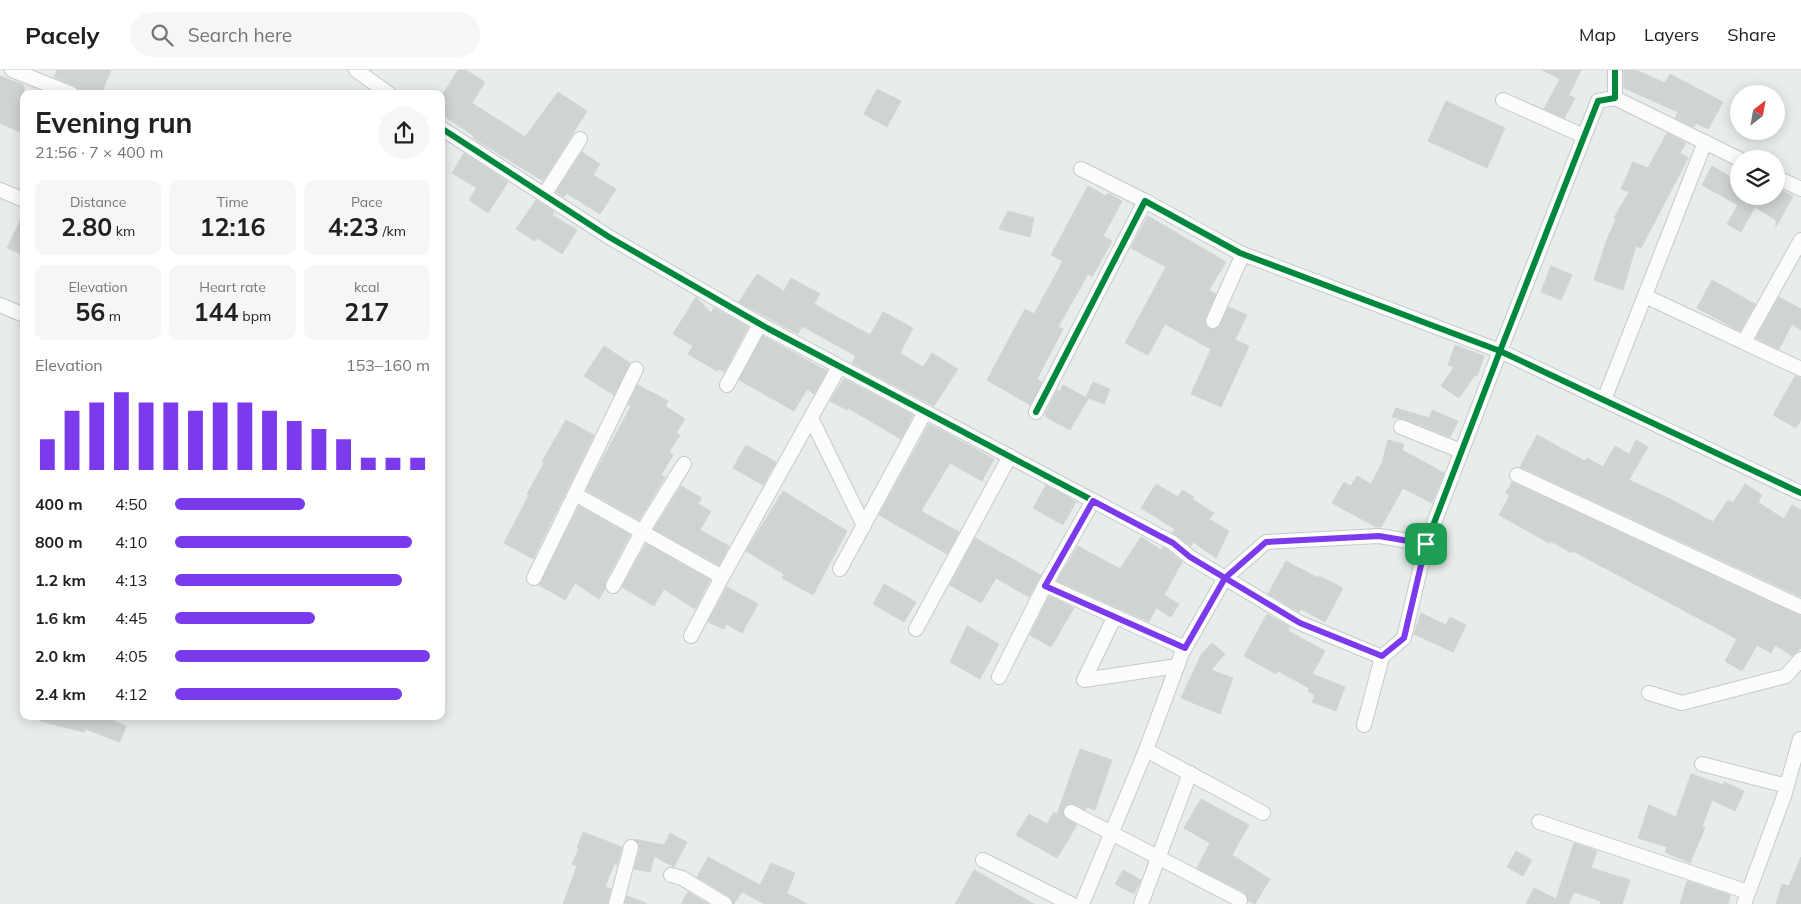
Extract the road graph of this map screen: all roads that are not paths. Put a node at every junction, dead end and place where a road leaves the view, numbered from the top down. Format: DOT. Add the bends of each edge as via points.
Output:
graph roads {
  1 [pos="12,70"];
  2 [pos="356,70"];
  3 [pos="1615,70"];
  4 [pos="62,90"];
  5 [pos="384,90"];
  6 [pos="1615,98"];
  7 [pos="1504,100"];
  8 [pos="445,131"];
  9 [pos="1584,136"];
  10 [pos="580,139"];
  11 [pos="1706,142"];
  12 [pos="1730,154"];
  13 [pos="1081,169"];
  14 [pos="1785,181"];
  15 [pos="1801,189"];
  16 [pos="0,190"];
  17 [pos="544,195"];
  18 [pos="20,198"];
  19 [pos="1145,201"];
  20 [pos="1801,240"];
  21 [pos="1243,254"];
  22 [pos="1645,296"];
  23 [pos="0,305"];
  24 [pos="20,313"];
  25 [pos="1213,321"];
  26 [pos="760,324"];
  27 [pos="1744,342"];
  28 [pos="1500,351"];
  29 [pos="839,367"];
  30 [pos="636,369"];
  31 [pos="1801,369"];
  32 [pos="726,386"];
  33 [pos="1604,400"];
  34 [pos="925,412"];
  35 [pos="1036,412"];
  36 [pos="811,418"];
  37 [pos="1401,426"];
  38 [pos="1462,451"];
  39 [pos="1010,456"];
  40 [pos="684,464"];
  41 [pos="1517,475"];
  42 [pos="1801,492"];
  43 [pos="575,494"];
  44 [pos="1093,501"];
  45 [pos="864,526"];
  46 [pos="642,532"];
  47 [pos="1426,544"];
  48 [pos="840,569"];
  49 [pos="722,577"];
  50 [pos="534,578"];
  51 [pos="1225,578"];
  52 [pos="613,586"];
  53 [pos="1045,586"];
  54 [pos="1801,607"];
  55 [pos="1114,616"];
  56 [pos="916,628"];
  57 [pos="691,636"];
  58 [pos="1185,648"];
  59 [pos="1382,656"];
  60 [pos="1801,659"];
  61 [pos="1177,666"];
  62 [pos="999,677"];
  63 [pos="1649,693"];
  64 [pos="1364,725"];
  65 [pos="1800,739"];
  66 [pos="1146,750"];
  67 [pos="1702,764"];
  68 [pos="1190,773"];
  69 [pos="1787,786"];
  70 [pos="1071,812"];
  71 [pos="1263,813"];
  72 [pos="1539,822"];
  73 [pos="1112,832"];
  74 [pos="632,847"];
  75 [pos="1158,857"];
  76 [pos="983,860"];
  77 [pos="671,875"];
  78 [pos="1746,898"];
  79 [pos="1240,900"];
  80 [pos="616,904"];
  81 [pos="725,904"];
  82 [pos="1071,904"];
  83 [pos="1082,904"];
  84 [pos="1141,904"];
  1 -- 4 [label="street"];
  2 -- 5 [label="street"];
  3 -- 6 [label="street"];
  6 -- 9 [label="street" via="1598,101"];
  6 -- 11 [label="street"];
  7 -- 9 [label="street"];
  8 -- 17 [label="street"];
  9 -- 28 [label="street"];
  10 -- 17 [label="street"];
  11 -- 12 [label="street"];
  11 -- 22 [label="street"];
  13 -- 19 [label="street"];
  14 -- 15 [label="street"];
  16 -- 18 [label="street"];
  17 -- 26 [label="street" via="609,237"];
  19 -- 21 [label="street"];
  19 -- 35 [label="street"];
  20 -- 27 [label="street"];
  21 -- 25 [label="street"];
  21 -- 28 [label="street"];
  22 -- 27 [label="street"];
  22 -- 33 [label="street"];
  23 -- 24 [label="street"];
  26 -- 29 [label="street"];
  26 -- 32 [label="street"];
  27 -- 31 [label="street"];
  28 -- 33 [label="street"];
  28 -- 38 [label="street"];
  29 -- 34 [label="street"];
  29 -- 36 [label="street"];
  30 -- 43 [label="street"];
  33 -- 42 [label="street"];
  34 -- 39 [label="street"];
  34 -- 45 [label="street"];
  36 -- 45 [label="street"];
  36 -- 49 [label="street"];
  37 -- 38 [label="street"];
  38 -- 47 [label="street"];
  39 -- 44 [label="street"];
  39 -- 56 [label="street"];
  40 -- 46 [label="street"];
  41 -- 54 [label="street"];
  43 -- 46 [label="street"];
  43 -- 50 [label="street"];
  44 -- 51 [label="street" via="1173,543"];
  44 -- 53 [label="street"];
  45 -- 48 [label="street"];
  46 -- 49 [label="street"];
  46 -- 52 [label="street"];
  47 -- 51 [label="street" via="1379,536 1266,542"];
  47 -- 59 [label="street" via="1404,638"];
  49 -- 57 [label="street"];
  51 -- 58 [label="street"];
  51 -- 59 [label="street" via="1300,623"];
  53 -- 55 [label="street"];
  53 -- 62 [label="street"];
  55 -- 58 [label="street"];
  55 -- 61 [label="street" via="1084,680"];
  58 -- 61 [label="street"];
  59 -- 64 [label="street"];
  60 -- 63 [label="street" via="1786,676 1682,704"];
  61 -- 66 [label="street"];
  65 -- 69 [label="street"];
  66 -- 68 [label="street"];
  66 -- 73 [label="street"];
  67 -- 69 [label="street"];
  68 -- 71 [label="street"];
  68 -- 75 [label="street"];
  69 -- 78 [label="street"];
  70 -- 73 [label="street"];
  72 -- 78 [label="street"];
  73 -- 75 [label="street"];
  73 -- 83 [label="street"];
  74 -- 80 [label="street"];
  75 -- 79 [label="street"];
  75 -- 84 [label="street"];
  76 -- 82 [label="street"];
  77 -- 81 [label="street" via="682,878"];
}
